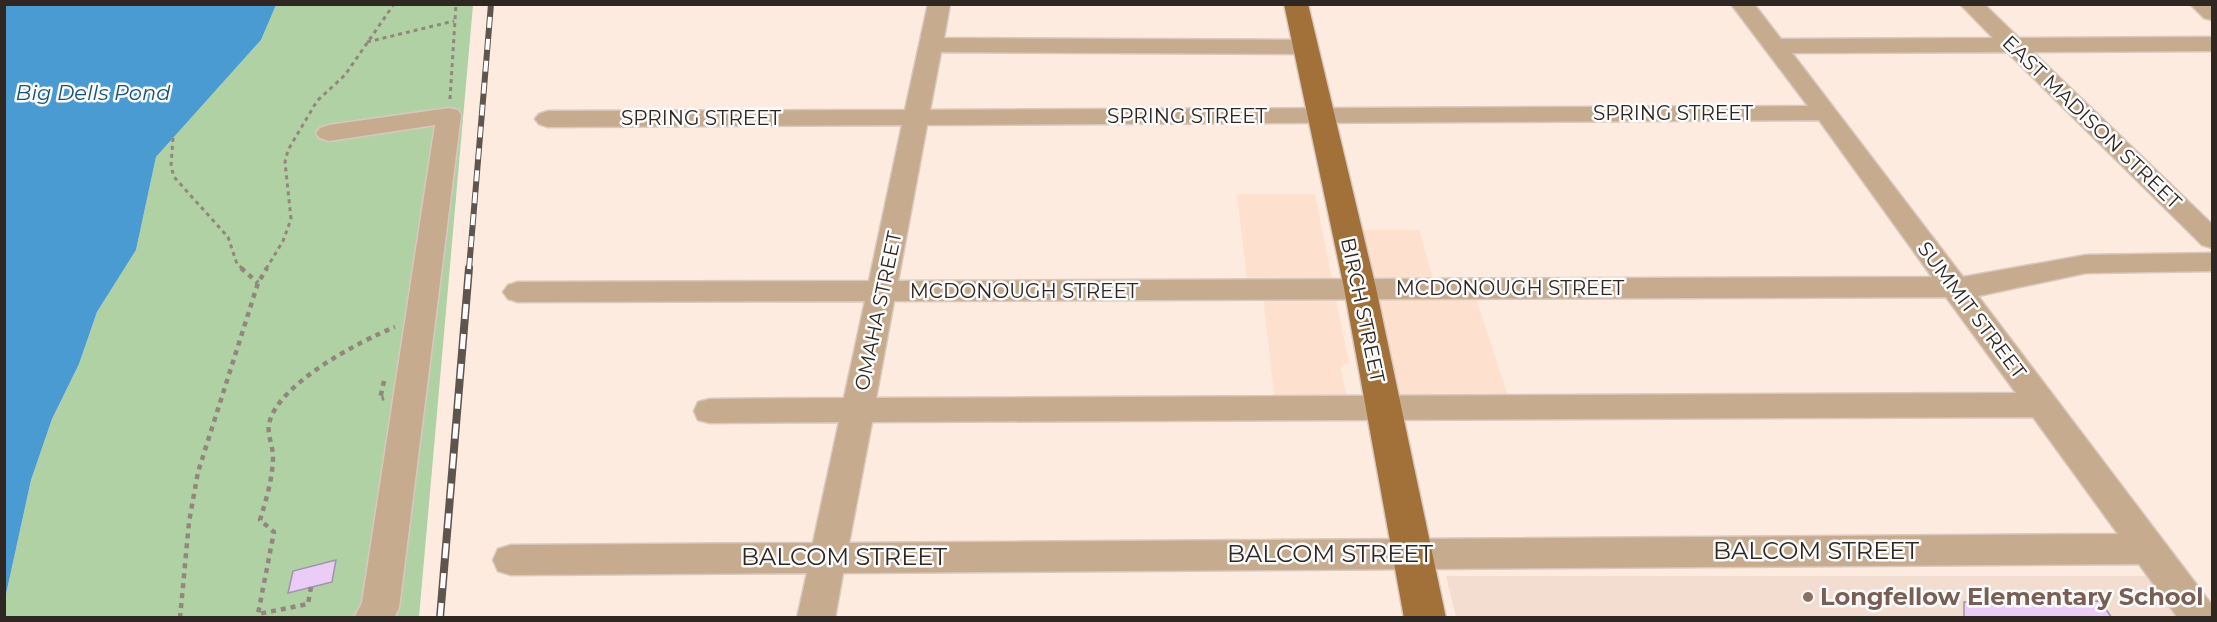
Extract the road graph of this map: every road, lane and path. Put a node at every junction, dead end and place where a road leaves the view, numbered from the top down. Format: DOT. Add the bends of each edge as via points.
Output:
graph roads {
  1 [pos="394,4"];
  2 [pos="456,4"];
  3 [pos="939,4"];
  4 [pos="1296,4"];
  5 [pos="1742,4"];
  6 [pos="1971,4"];
  7 [pos="2201,4"];
  8 [pos="2212,14"];
  9 [pos="454,21"];
  10 [pos="367,42"];
  11 [pos="2212,44"];
  12 [pos="931,45"];
  13 [pos="1775,46"];
  14 [pos="2014,46"];
  15 [pos="1305,47"];
  16 [pos="1826,113"];
  17 [pos="449,115"];
  18 [pos="1320,115"];
  19 [pos="917,117"];
  20 [pos="548,119"];
  21 [pos="329,133"];
  22 [pos="173,138"];
  23 [pos="2212,239"];
  24 [pos="2212,262"];
  25 [pos="258,283"];
  26 [pos="1955,287"];
  27 [pos="1360,288"];
  28 [pos="518,292"];
  29 [pos="883,292"];
  30 [pos="393,337"];
  31 [pos="2043,405"];
  32 [pos="1383,407"];
  33 [pos="857,410"];
  34 [pos="710,411"];
  35 [pos="2149,549"];
  36 [pos="1410,553"];
  37 [pos="828,557"];
  38 [pos="511,560"];
  39 [pos="311,587"];
  40 [pos="180,618"];
  41 [pos="373,618"];
  42 [pos="816,618"];
  43 [pos="1425,618"];
  44 [pos="2200,618"];
  1 -- 10 [label="path"];
  2 -- 9 [label="path"];
  3 -- 12 [label="street, OMAHA STREET"];
  4 -- 15 [label="main road, BIRCH STREET"];
  5 -- 13 [label="street, SUMMIT STREET"];
  6 -- 14 [label="street, EAST MADISON STREET"];
  7 -- 8 [label="street"];
  9 -- 10 [label="path"];
  9 -- 17 [label="path"];
  10 -- 25 [label="path" via="345,75 317,101 291,143 285,162 289,230"];
  11 -- 14 [label="street"];
  12 -- 15 [label="street"];
  12 -- 19 [label="street, OMAHA STREET"];
  13 -- 14 [label="street"];
  13 -- 16 [label="street, SUMMIT STREET"];
  14 -- 23 [label="street, EAST MADISON STREET"];
  15 -- 18 [label="main road, BIRCH STREET"];
  16 -- 18 [label="street, SPRING STREET"];
  16 -- 26 [label="street, SUMMIT STREET"];
  17 -- 21 [label="street"];
  17 -- 41 [label="street" via="396,386 380,608"];
  18 -- 19 [label="street, SPRING STREET"];
  18 -- 27 [label="main road, BIRCH STREET"];
  19 -- 20 [label="street, SPRING STREET"];
  19 -- 29 [label="street, OMAHA STREET"];
  22 -- 25 [label="path" via="174,177 228,237 237,264"];
  24 -- 26 [label="street, MCDONOUGH STREET" via="2086,264"];
  25 -- 40 [label="path" via="198,472"];
  26 -- 27 [label="street, MCDONOUGH STREET"];
  26 -- 31 [label="street, SUMMIT STREET"];
  27 -- 29 [label="street, MCDONOUGH STREET"];
  27 -- 32 [label="main road, BIRCH STREET"];
  28 -- 29 [label="street, MCDONOUGH STREET"];
  29 -- 33 [label="street, OMAHA STREET"];
  30 -- 39 [label="path" via="395,327 358,345 301,384 285,396 269,423 273,457 260,520 274,532 258,614 308,604"];
  31 -- 32 [label="street"];
  31 -- 35 [label="street, SUMMIT STREET"];
  32 -- 33 [label="street"];
  32 -- 36 [label="main road, BIRCH STREET"];
  33 -- 34 [label="street"];
  33 -- 37 [label="street, OMAHA STREET"];
  35 -- 36 [label="street, BALCOM STREET"];
  35 -- 44 [label="street, SUMMIT STREET"];
  36 -- 37 [label="street, BALCOM STREET"];
  36 -- 43 [label="main road, BIRCH STREET"];
  37 -- 38 [label="street, BALCOM STREET"];
  37 -- 42 [label="street, OMAHA STREET"];
}
